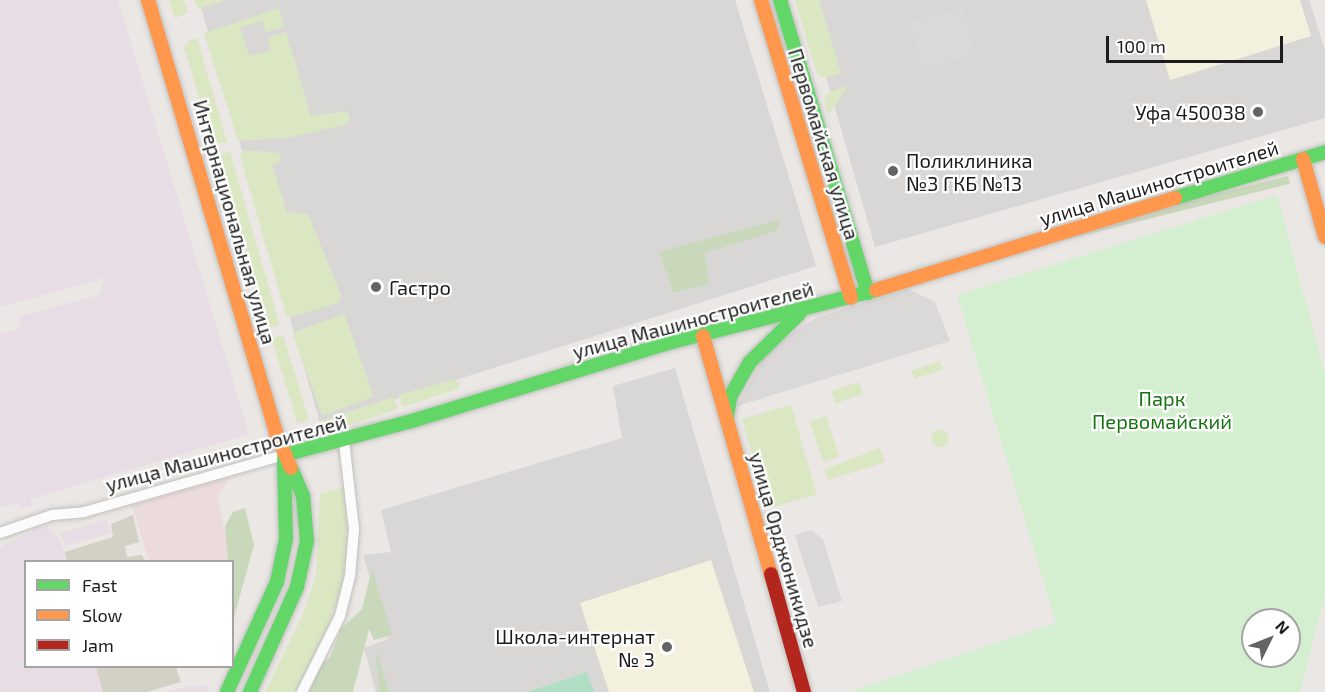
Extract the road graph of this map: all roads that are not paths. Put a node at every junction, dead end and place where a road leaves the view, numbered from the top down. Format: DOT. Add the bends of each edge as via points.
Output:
graph roads {
  1 [pos="148,0"];
  2 [pos="760,0"];
  3 [pos="780,0"];
  4 [pos="1325,152"];
  5 [pos="1303,159"];
  6 [pos="1325,237"];
  7 [pos="868,293"];
  8 [pos="850,298"];
  9 [pos="801,312"];
  10 [pos="703,336"];
  11 [pos="726,420"];
  12 [pos="344,441"];
  13 [pos="284,455"];
  14 [pos="0,533"];
  15 [pos="227,692"];
  16 [pos="250,692"];
  17 [pos="302,692"];
  18 [pos="804,692"];
  1 -- 13 [label="main road, Интернациональная улица"];
  2 -- 8 [label="main road, Первомайская улица"];
  3 -- 7 [label="main road, Первомайская улица"];
  4 -- 5 [label="main road, улица Машиностроителей"];
  5 -- 6 [label="main road"];
  5 -- 7 [label="main road, улица Машиностроителей"];
  7 -- 8 [label="main road, улица Машиностроителей"];
  8 -- 9 [label="main road, улица Машиностроителей"];
  9 -- 10 [label="main road, улица Машиностроителей"];
  9 -- 11 [label="main road" via="750,362 730,397"];
  10 -- 11 [label="main road, улица Орджоникидзе"];
  10 -- 12 [label="main road, улица Машиностроителей"];
  11 -- 18 [label="main road, улица Орджоникидзе"];
  12 -- 13 [label="main road, улица Машиностроителей"];
  12 -- 17 [label="street" via="354,529 350,576 340,616"];
  13 -- 14 [label="street, улица Машиностроителей" via="84,512 42,517"];
  13 -- 15 [label="main road, Интернациональная улица" via="286,539 277,582"];
  13 -- 16 [label="main road, Интернациональная улица" via="303,496 307,541 297,587"];
}
